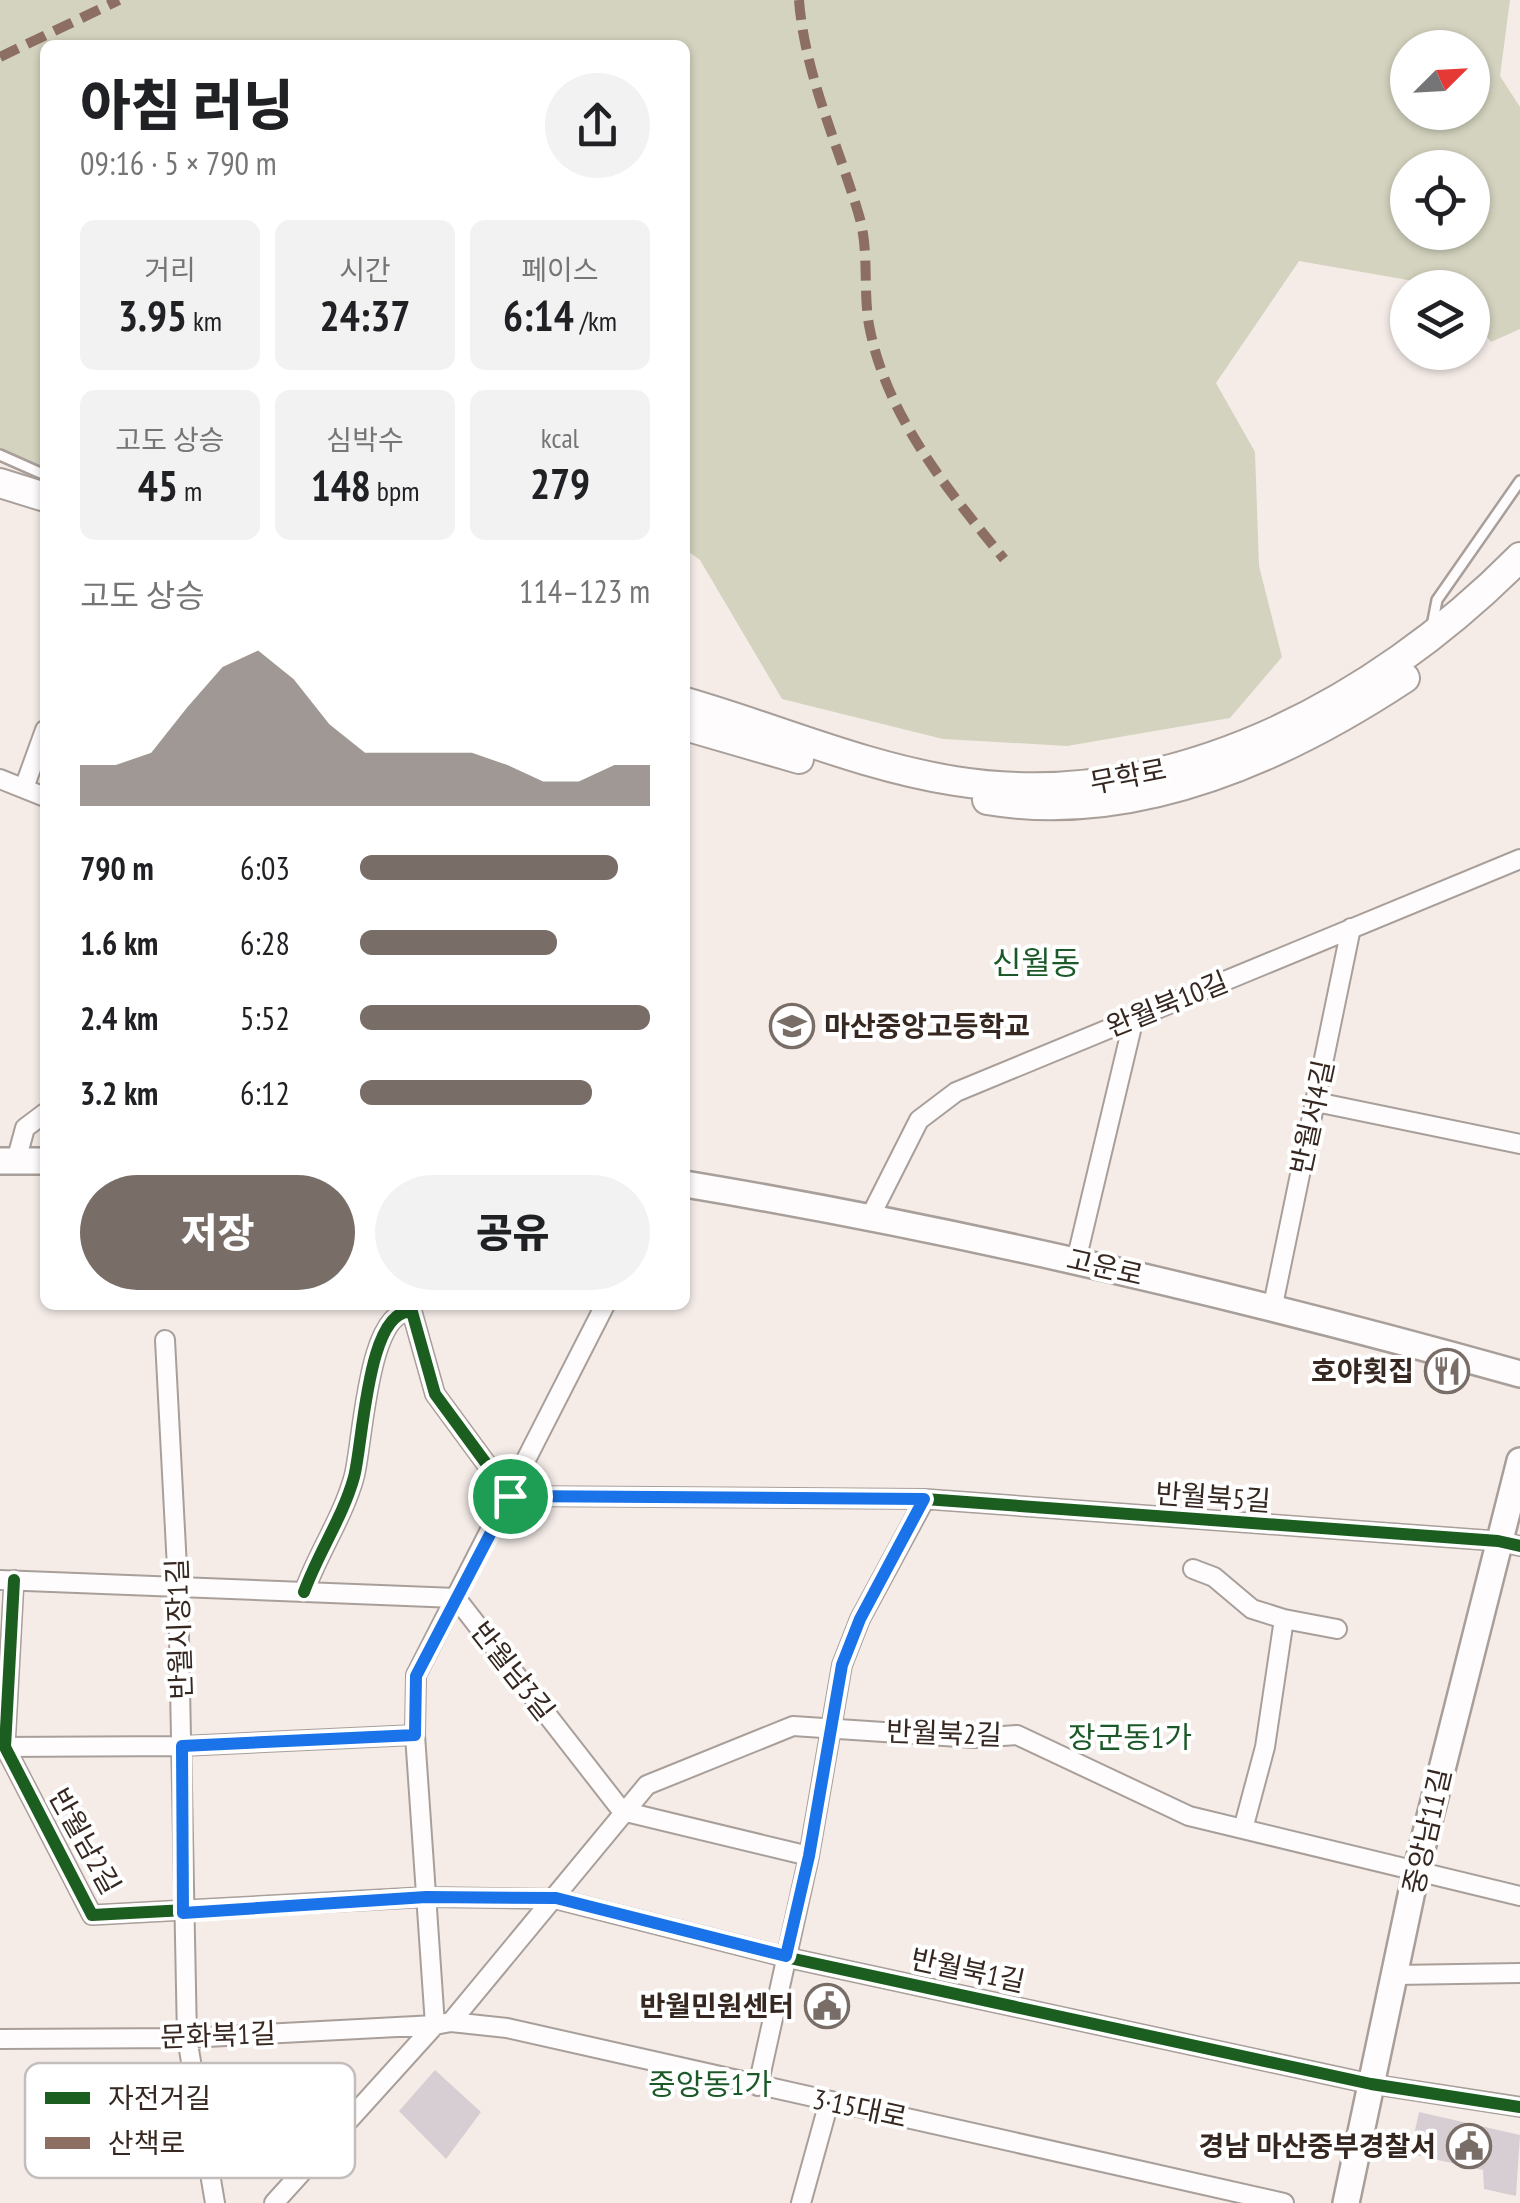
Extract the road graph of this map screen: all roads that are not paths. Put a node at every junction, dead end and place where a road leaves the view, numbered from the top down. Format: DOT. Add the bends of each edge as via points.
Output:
graph roads {
  1 [pos="0,455"];
  2 [pos="40,473"];
  3 [pos="1520,481"];
  4 [pos="0,483"];
  5 [pos="40,495"];
  6 [pos="0,498"];
  7 [pos="40,509"];
  8 [pos="1520,557"];
  9 [pos="1520,578"];
  10 [pos="1431,638"];
  11 [pos="690,704"];
  12 [pos="690,727"];
  13 [pos="40,744"];
  14 [pos="0,780"];
  15 [pos="24,788"];
  16 [pos="40,795"];
  17 [pos="1520,859"];
  18 [pos="1352,928"];
  19 [pos="1134,1018"];
  20 [pos="1316,1102"];
  21 [pos="40,1118"];
  22 [pos="1520,1144"];
  23 [pos="8,1161"];
  24 [pos="40,1162"];
  25 [pos="690,1185"];
  26 [pos="871,1215"];
  27 [pos="1076,1261"];
  28 [pos="1273,1305"];
  29 [pos="603,1310"];
  30 [pos="165,1340"];
  31 [pos="1520,1374"];
  32 [pos="1520,1461"];
  33 [pos="510,1496"];
  34 [pos="924,1499"];
  35 [pos="1509,1543"];
  36 [pos="1194,1568"];
  37 [pos="7,1580"];
  38 [pos="178,1587"];
  39 [pos="304,1592"];
  40 [pos="456,1598"];
  41 [pos="1284,1619"];
  42 [pos="1337,1629"];
  43 [pos="833,1727"];
  44 [pos="415,1735"];
  45 [pos="182,1746"];
  46 [pos="3,1747"];
  47 [pos="622,1812"];
  48 [pos="1243,1829"];
  49 [pos="809,1856"];
  50 [pos="1416,1872"];
  51 [pos="1520,1896"];
  52 [pos="426,1897"];
  53 [pos="556,1898"];
  54 [pos="183,1913"];
  55 [pos="786,1956"];
  56 [pos="1520,1973"];
  57 [pos="1396,1975"];
  58 [pos="443,2024"];
  59 [pos="187,2038"];
  60 [pos="0,2039"];
  61 [pos="191,2063"];
  62 [pos="1371,2084"];
  63 [pos="758,2086"];
  64 [pos="830,2102"];
  65 [pos="1520,2107"];
  66 [pos="355,2117"];
  67 [pos="211,2178"];
  68 [pos="298,2178"];
  69 [pos="215,2203"];
  70 [pos="274,2203"];
  71 [pos="801,2203"];
  72 [pos="1284,2203"];
  73 [pos="1346,2203"];
  1 -- 2 [label="lane"];
  3 -- 10 [label="lane" via="1437,600"];
  4 -- 5 [label="main road"];
  6 -- 7 [label="main road"];
  8 -- 10 [label="main road, 무학로"];
  9 -- 12 [label="main road, 무학로" via="1438,656 1340,721 1236,769 1135,799 1028,807 875,781"];
  10 -- 11 [label="main road, 무학로" via="1311,714 1240,746 1147,775 1072,786 958,782 899,770"];
  13 -- 15 [label="street"];
  14 -- 15 [label="street"];
  15 -- 16 [label="street"];
  17 -- 18 [label="street, 완월북10길"];
  18 -- 19 [label="street, 완월북10길"];
  18 -- 20 [label="street, 반월서4길"];
  19 -- 26 [label="street, 완월북10길" via="956,1092 919,1120"];
  19 -- 27 [label="street"];
  20 -- 22 [label="street"];
  20 -- 28 [label="street, 반월서4길"];
  21 -- 23 [label="street" via="25,1128"];
  23 -- 24 [label="main road"];
  25 -- 26 [label="main road, 고운로"];
  26 -- 27 [label="main road, 고운로"];
  27 -- 28 [label="main road, 고운로"];
  28 -- 31 [label="main road, 고운로"];
  29 -- 33 [label="street"];
  30 -- 38 [label="street, 반월시장1길"];
  32 -- 35 [label="main road, 중앙남11길"];
  33 -- 34 [label="street, 반월북5길"];
  33 -- 39 [label="street" via="435,1394 419,1325 412,1312 401,1311 381,1340 354,1477"];
  33 -- 40 [label="street"];
  34 -- 35 [label="street, 반월북5길"];
  34 -- 43 [label="street" via="860,1619 842,1665"];
  35 -- 50 [label="main road, 중앙남11길"];
  36 -- 41 [label="street" via="1252,1609"];
  37 -- 38 [label="street, 반월남3길"];
  37 -- 46 [label="street"];
  38 -- 39 [label="street, 반월남3길"];
  38 -- 45 [label="street, 반월시장1길"];
  39 -- 40 [label="street, 반월남3길"];
  40 -- 44 [label="street" via="416,1676"];
  40 -- 47 [label="street, 반월남3길"];
  41 -- 42 [label="street"];
  41 -- 48 [label="street" via="1265,1747"];
  43 -- 47 [label="street, 반월북2길" via="794,1726 751,1740 647,1785"];
  43 -- 48 [label="street, 반월북2길" via="1017,1736 1189,1816"];
  43 -- 49 [label="street"];
  44 -- 45 [label="street"];
  44 -- 52 [label="street"];
  45 -- 46 [label="street"];
  45 -- 54 [label="street, 반월시장1길"];
  46 -- 54 [label="street, 반월남2길" via="92,1915"];
  47 -- 49 [label="street"];
  47 -- 53 [label="street, 반월북2길"];
  48 -- 50 [label="street, 반월북2길"];
  49 -- 55 [label="street"];
  50 -- 51 [label="street, 반월북2길"];
  50 -- 57 [label="main road, 중앙남11길"];
  52 -- 53 [label="street, 반월남2길"];
  52 -- 54 [label="street, 반월남2길"];
  52 -- 58 [label="street"];
  53 -- 55 [label="street, 반월북1길"];
  53 -- 58 [label="street, 반월북2길"];
  54 -- 59 [label="street, 반월시장1길"];
  55 -- 62 [label="street, 반월북1길"];
  55 -- 63 [label="street"];
  56 -- 57 [label="street"];
  57 -- 62 [label="main road, 중앙남11길"];
  58 -- 59 [label="street, 문화북1길"];
  58 -- 63 [label="street, 3·15대로" via="507,2028"];
  58 -- 66 [label="street"];
  59 -- 60 [label="street, 문화북1길"];
  59 -- 61 [label="street, 반월시장1길"];
  62 -- 65 [label="street, 반월북1길"];
  62 -- 73 [label="main road, 중앙남11길"];
  63 -- 64 [label="street, 3·15대로"];
  64 -- 71 [label="street"];
  64 -- 72 [label="street, 3·15대로"];
  67 -- 69 [label="street, 반월시장1길"];
  68 -- 70 [label="street"];
}
